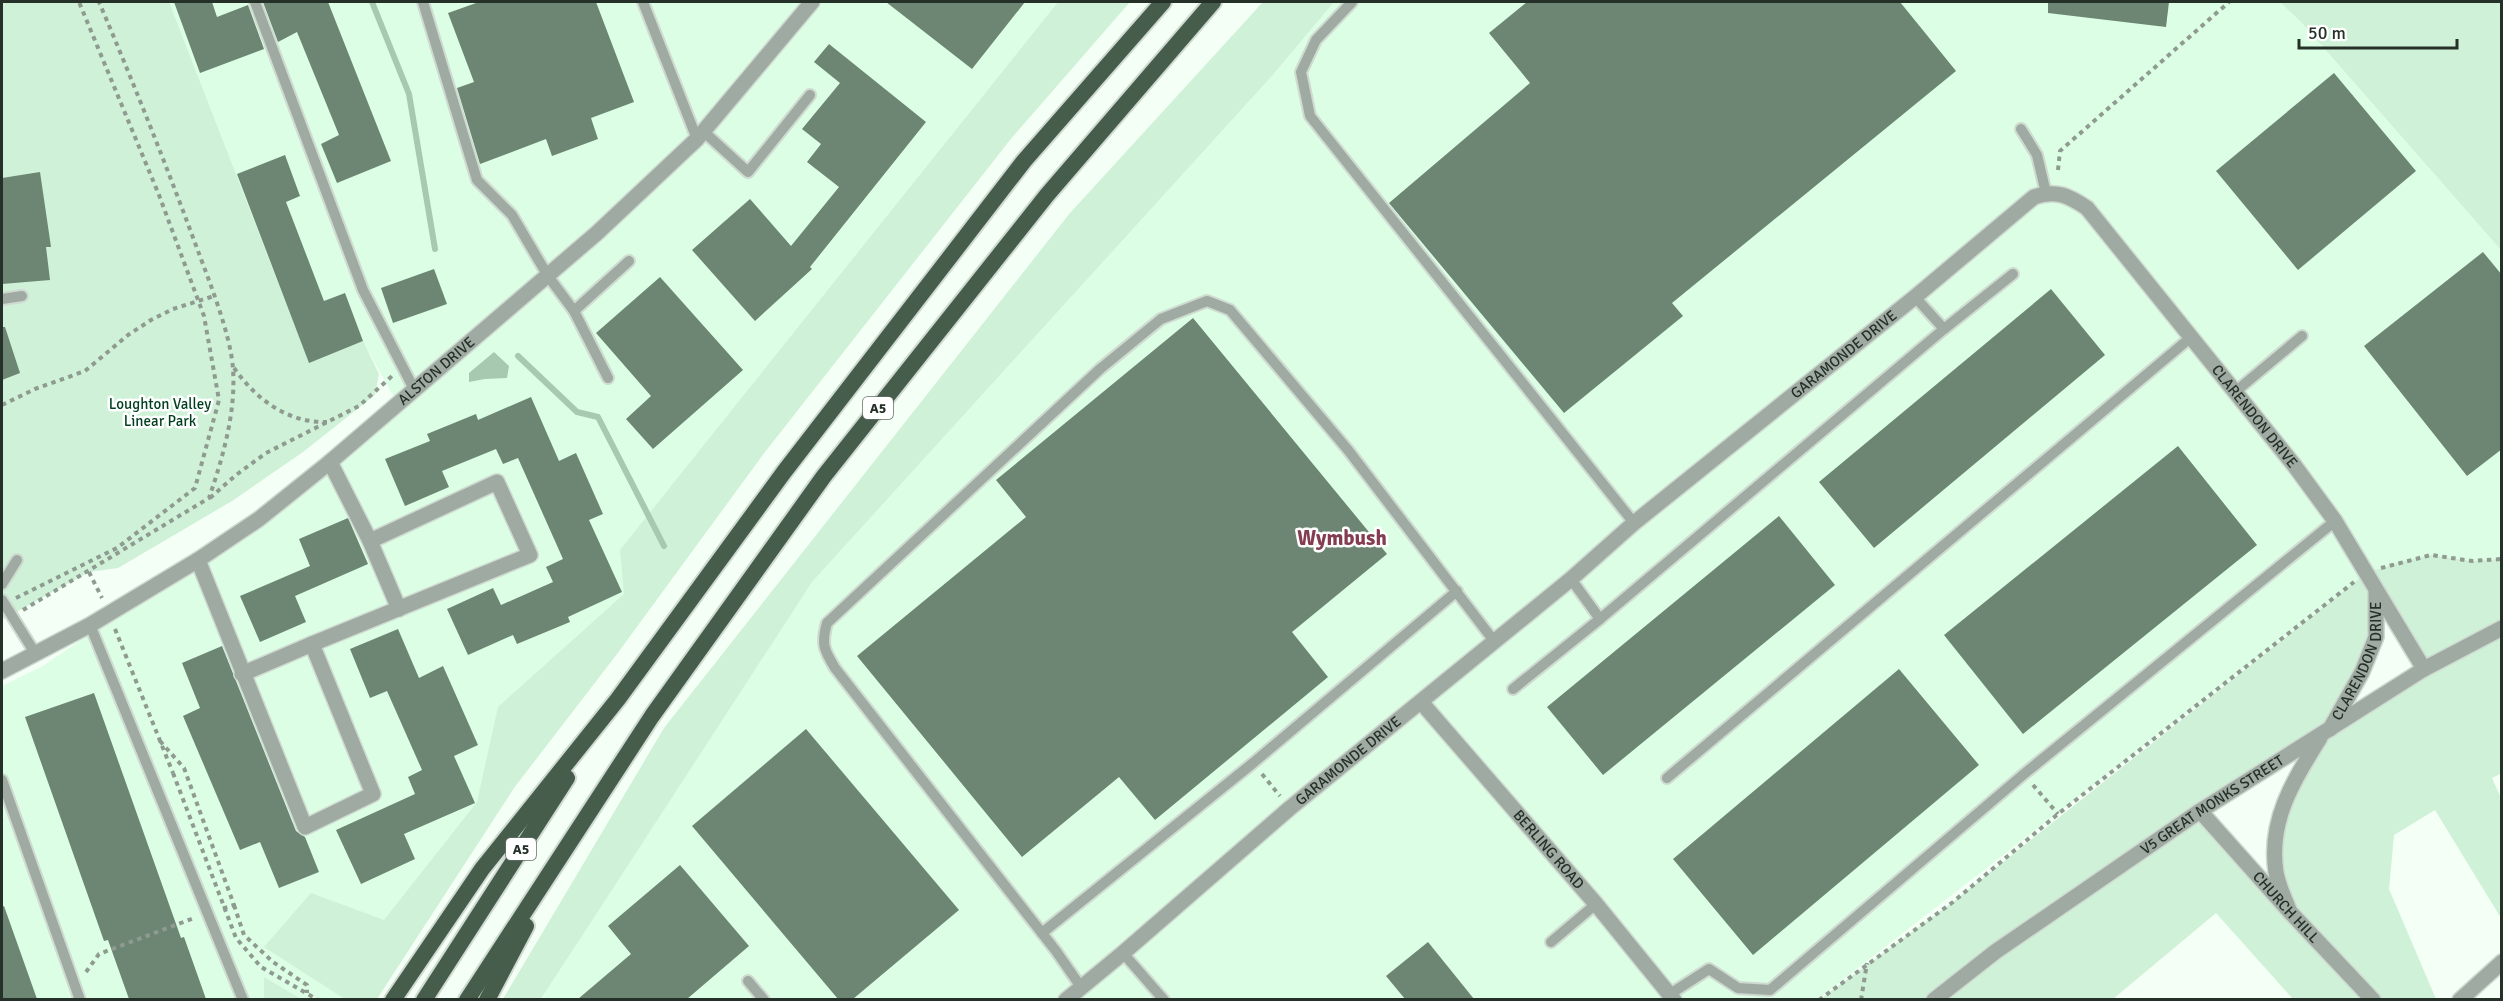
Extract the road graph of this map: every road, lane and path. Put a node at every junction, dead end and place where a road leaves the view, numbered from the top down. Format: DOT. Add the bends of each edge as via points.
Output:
graph roads {
  1 [pos="79,2"];
  2 [pos="99,2"];
  3 [pos="255,2"];
  4 [pos="423,2"];
  5 [pos="643,2"];
  6 [pos="812,2"];
  7 [pos="1163,2"];
  8 [pos="1213,2"];
  9 [pos="1352,2"];
  10 [pos="2229,2"];
  11 [pos="810,95"];
  12 [pos="2022,129"];
  13 [pos="700,135"];
  14 [pos="2050,193"];
  15 [pos="629,261"];
  16 [pos="2013,274"];
  17 [pos="548,276"];
  18 [pos="22,296"];
  19 [pos="214,296"];
  20 [pos="1915,297"];
  21 [pos="2,299"];
  22 [pos="198,301"];
  23 [pos="574,311"];
  24 [pos="1944,329"];
  25 [pos="2302,336"];
  26 [pos="2190,338"];
  27 [pos="402,367"];
  28 [pos="233,368"];
  29 [pos="608,378"];
  30 [pos="415,391"];
  31 [pos="2235,392"];
  32 [pos="2,405"];
  33 [pos="329,422"];
  34 [pos="330,462"];
  35 [pos="209,498"];
  36 [pos="2335,521"];
  37 [pos="1634,524"];
  38 [pos="370,542"];
  39 [pos="2502,559"];
  40 [pos="17,560"];
  41 [pos="198,560"];
  42 [pos="89,572"];
  43 [pos="2366,573"];
  44 [pos="1571,579"];
  45 [pos="2,584"];
  46 [pos="2376,590"];
  47 [pos="1456,591"];
  48 [pos="3,602"];
  49 [pos="399,609"];
  50 [pos="110,614"];
  51 [pos="12,616"];
  52 [pos="1600,619"];
  53 [pos="90,625"];
  54 [pos="2502,628"];
  55 [pos="1494,641"];
  56 [pos="312,644"];
  57 [pos="35,653"];
  58 [pos="2424,669"];
  59 [pos="2,671"];
  60 [pos="242,674"];
  61 [pos="1513,689"];
  62 [pos="618,699"];
  63 [pos="1421,702"];
  64 [pos="2326,731"];
  65 [pos="160,741"];
  66 [pos="1253,763"];
  67 [pos="2024,774"];
  68 [pos="1667,778"];
  69 [pos="2,780"];
  70 [pos="1290,808"];
  71 [pos="2200,812"];
  72 [pos="2058,814"];
  73 [pos="572,837"];
  74 [pos="1596,904"];
  75 [pos="234,905"];
  76 [pos="2290,912"];
  77 [pos="208,913"];
  78 [pos="1042,933"];
  79 [pos="1551,942"];
  80 [pos="1123,953"];
  81 [pos="2502,962"];
  82 [pos="1867,963"];
  83 [pos="748,981"];
  84 [pos="75,987"];
  85 [pos="1081,987"];
  86 [pos="307,993"];
  87 [pos="1672,997"];
  88 [pos="80,999"];
  89 [pos="243,999"];
  90 [pos="318,999"];
  91 [pos="393,999"];
  92 [pos="423,999"];
  93 [pos="467,999"];
  94 [pos="488,999"];
  95 [pos="764,999"];
  96 [pos="1066,999"];
  97 [pos="1164,999"];
  98 [pos="1819,999"];
  99 [pos="1861,999"];
  100 [pos="1934,999"];
  101 [pos="2373,999"];
  102 [pos="2460,999"];
  1 -- 22 [label="path"];
  2 -- 19 [label="path"];
  3 -- 27 [label="lane" via="363,290"];
  4 -- 17 [label="lane" via="477,180 512,215"];
  5 -- 13 [label="lane"];
  6 -- 13 [label="street, ALSTON DRIVE"];
  7 -- 62 [label="highway, A5" via="1024,161 784,472"];
  8 -- 73 [label="highway, A5" via="1047,195 824,476 652,716"];
  9 -- 37 [label="lane" via="1316,40 1301,72 1310,116"];
  10 -- 14 [label="path" via="2060,151"];
  11 -- 13 [label="lane" via="748,172"];
  12 -- 14 [label="lane" via="2037,155"];
  13 -- 17 [label="street, ALSTON DRIVE"];
  14 -- 20 [label="street, GARAMONDE DRIVE" via="2034,197"];
  14 -- 26 [label="street, CLARENDON DRIVE" via="2068,195 2087,208"];
  15 -- 23 [label="lane"];
  16 -- 24 [label="lane"];
  17 -- 23 [label="lane"];
  17 -- 30 [label="street, ALSTON DRIVE"];
  18 -- 21 [label="lane"];
  19 -- 22 [label="path"];
  19 -- 28 [label="path"];
  20 -- 24 [label="lane"];
  20 -- 37 [label="street, GARAMONDE DRIVE"];
  22 -- 32 [label="path" via="151,320 85,371"];
  22 -- 48 [label="path" via="219,400 195,488 117,548"];
  23 -- 29 [label="lane"];
  24 -- 52 [label="lane"];
  25 -- 31 [label="lane"];
  26 -- 31 [label="street, CLARENDON DRIVE"];
  26 -- 68 [label="lane"];
  27 -- 30 [label="lane"];
  27 -- 33 [label="path" via="359,406"];
  28 -- 33 [label="path" via="253,392 277,410 305,420"];
  28 -- 35 [label="path" via="227,434"];
  30 -- 34 [label="street, ALSTON DRIVE"];
  31 -- 36 [label="street, CLARENDON DRIVE"];
  33 -- 35 [label="path" via="266,453"];
  34 -- 38 [label="street"];
  34 -- 41 [label="street, ALSTON DRIVE" via="259,519"];
  35 -- 42 [label="path"];
  36 -- 43 [label="street, CLARENDON DRIVE"];
  36 -- 67 [label="lane"];
  37 -- 44 [label="street, GARAMONDE DRIVE"];
  38 -- 49 [label="street"];
  38 -- 49 [label="street" via="497,482 530,555"];
  39 -- 43 [label="path" via="2472,561 2431,555"];
  40 -- 45 [label="lane"];
  41 -- 50 [label="street, ALSTON DRIVE"];
  41 -- 60 [label="street"];
  42 -- 50 [label="path"];
  42 -- 51 [label="path"];
  43 -- 46 [label="street, CLARENDON DRIVE"];
  43 -- 72 [label="path"];
  44 -- 52 [label="lane"];
  44 -- 55 [label="street, GARAMONDE DRIVE"];
  46 -- 58 [label="street, CLARENDON DRIVE"];
  46 -- 64 [label="street, CLARENDON DRIVE" via="2376,637 2362,672"];
  47 -- 55 [label="lane"];
  47 -- 66 [label="lane"];
  47 -- 78 [label="lane" via="1348,450 1230,310 1207,301 1161,319 1100,369 827,623 823,639 835,668"];
  48 -- 51 [label="lane"];
  49 -- 56 [label="street"];
  50 -- 53 [label="street, ALSTON DRIVE"];
  50 -- 65 [label="path"];
  51 -- 57 [label="lane"];
  52 -- 61 [label="lane"];
  53 -- 57 [label="street, ALSTON DRIVE"];
  53 -- 77 [label="lane"];
  54 -- 58 [label="street, V5 GREAT MONKS STREET"];
  55 -- 63 [label="street, GARAMONDE DRIVE"];
  56 -- 60 [label="street"];
  56 -- 60 [label="street" via="373,794 305,827"];
  57 -- 59 [label="street, ALSTON DRIVE"];
  58 -- 64 [label="street, V5 GREAT MONKS STREET"];
  62 -- 91 [label="highway" via="482,869"];
  62 -- 92 [label="highway, A5"];
  63 -- 70 [label="street, GARAMONDE DRIVE"];
  63 -- 74 [label="street, BERLING ROAD"];
  64 -- 71 [label="street, V5 GREAT MONKS STREET"];
  64 -- 76 [label="street, CLARENDON DRIVE" via="2290,786 2276,832 2276,873"];
  65 -- 75 [label="path" via="184,768"];
  65 -- 86 [label="path, bridge" via="236,938 261,967"];
  66 -- 70 [label="path"];
  66 -- 78 [label="lane"];
  67 -- 72 [label="path"];
  67 -- 87 [label="lane" via="1770,990 1738,988 1708,969"];
  69 -- 84 [label="lane"];
  70 -- 80 [label="street, GARAMONDE DRIVE"];
  71 -- 76 [label="street, CHURCH HILL"];
  71 -- 100 [label="street, V5 GREAT MONKS STREET" via="1995,952"];
  72 -- 82 [label="path" via="1953,902"];
  73 -- 93 [label="highway, A5"];
  73 -- 94 [label="highway"];
  74 -- 79 [label="lane"];
  74 -- 87 [label="street, BERLING ROAD"];
  75 -- 77 [label="path"];
  75 -- 86 [label="path" via="244,934 273,962 307,985"];
  76 -- 101 [label="street, CHURCH HILL"];
  77 -- 84 [label="path" via="99,954"];
  77 -- 89 [label="lane"];
  78 -- 85 [label="lane"];
  80 -- 85 [label="street, GARAMONDE DRIVE"];
  80 -- 97 [label="lane"];
  81 -- 102 [label="street"];
  82 -- 98 [label="path"];
  82 -- 99 [label="path"];
  83 -- 95 [label="lane"];
  84 -- 88 [label="lane"];
  85 -- 96 [label="street, GARAMONDE DRIVE"];
  86 -- 90 [label="path, bridge"];
}
